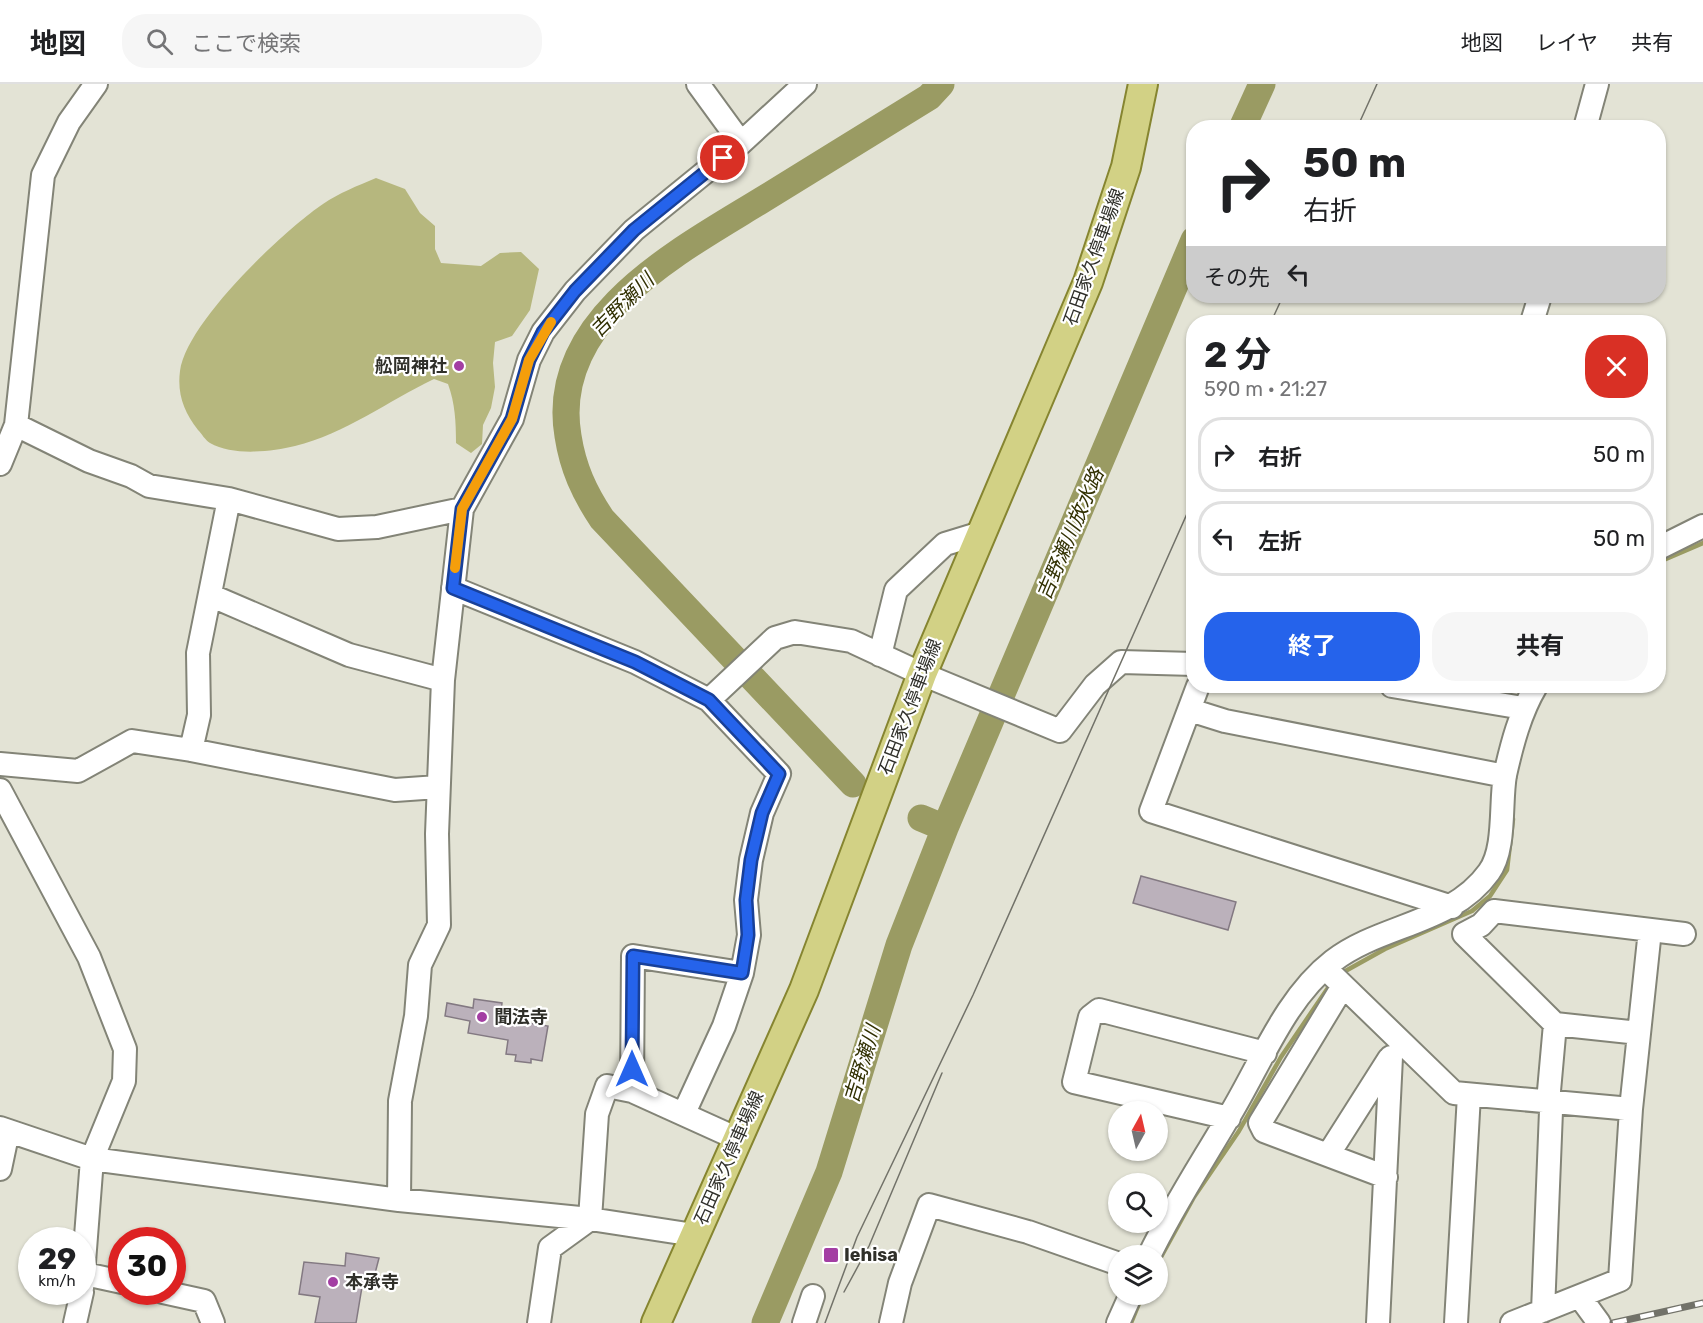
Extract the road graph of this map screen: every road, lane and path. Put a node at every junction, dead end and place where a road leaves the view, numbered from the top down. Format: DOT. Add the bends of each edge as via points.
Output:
graph roads {
  1 [pos="96,84"];
  2 [pos="698,84"];
  3 [pos="805,84"];
  4 [pos="1143,84"];
  5 [pos="1597,84"];
  6 [pos="1587,120"];
  7 [pos="741,143"];
  8 [pos="16,425"];
  9 [pos="0,464"];
  10 [pos="229,499"];
  11 [pos="462,509"];
  12 [pos="1703,526"];
  13 [pos="981,533"];
  14 [pos="1666,544"];
  15 [pos="453,588"];
  16 [pos="212,596"];
  17 [pos="880,655"];
  18 [pos="1186,664"];
  19 [pos="922,674"];
  20 [pos="443,680"];
  21 [pos="1196,693"];
  22 [pos="1434,693"];
  23 [pos="1532,693"];
  24 [pos="709,700"];
  25 [pos="1523,708"];
  26 [pos="1190,710"];
  27 [pos="191,750"];
  28 [pos="0,764"];
  29 [pos="1505,776"];
  30 [pos="438,787"];
  31 [pos="0,790"];
  32 [pos="1452,907"];
  33 [pos="1650,930"];
  34 [pos="1684,934"];
  35 [pos="742,973"];
  36 [pos="1335,978"];
  37 [pos="1555,1024"];
  38 [pos="1638,1033"];
  39 [pos="1395,1050"];
  40 [pos="1265,1053"];
  41 [pos="632,1091"];
  42 [pos="1469,1095"];
  43 [pos="1548,1102"];
  44 [pos="1630,1109"];
  45 [pos="684,1113"];
  46 [pos="1229,1118"];
  47 [pos="4,1129"];
  48 [pos="738,1138"];
  49 [pos="1328,1155"];
  50 [pos="92,1159"];
  51 [pos="0,1169"];
  52 [pos="1386,1177"];
  53 [pos="399,1200"];
  54 [pos="590,1219"];
  55 [pos="87,1227"];
  56 [pos="694,1235"];
  57 [pos="1155,1245"];
  58 [pos="1108,1260"];
  59 [pos="813,1296"];
  60 [pos="186,1297"];
  61 [pos="1580,1298"];
  62 [pos="79,1305"];
  63 [pos="1126,1305"];
  64 [pos="1543,1311"];
  65 [pos="75,1323"];
  66 [pos="213,1323"];
  67 [pos="539,1323"];
  68 [pos="656,1323"];
  69 [pos="804,1323"];
  70 [pos="891,1323"];
  71 [pos="1118,1323"];
  72 [pos="1378,1323"];
  73 [pos="1456,1323"];
  74 [pos="1512,1323"];
  75 [pos="1599,1323"];
  1 -- 8 [label="street" via="69,122 43,175"];
  2 -- 7 [label="street"];
  3 -- 7 [label="street"];
  4 -- 13 [label="main road, 石田家久停車場線" via="1108,225"];
  5 -- 6 [label="street"];
  7 -- 11 [label="street" via="634,230 575,291 543,332 529,360 512,419"];
  8 -- 9 [label="street"];
  8 -- 10 [label="street" via="150,486"];
  10 -- 11 [label="street" via="338,529 377,528"];
  10 -- 16 [label="street"];
  11 -- 15 [label="street"];
  12 -- 14 [label="street"];
  13 -- 17 [label="street" via="945,544 896,590"];
  13 -- 19 [label="main road, 石田家久停車場線"];
  15 -- 20 [label="street"];
  15 -- 24 [label="street" via="635,662"];
  16 -- 20 [label="street" via="349,655"];
  16 -- 27 [label="street" via="198,653 199,714"];
  17 -- 19 [label="street"];
  17 -- 24 [label="street" via="851,640 795,632 775,638"];
  18 -- 19 [label="street" via="1121,662 1089,692 1060,731"];
  19 -- 48 [label="main road, 石田家久停車場線" via="804,990"];
  20 -- 30 [label="street"];
  21 -- 26 [label="street"];
  22 -- 25 [label="street"];
  23 -- 25 [label="street"];
  24 -- 35 [label="street" via="779,774 762,813 751,860"];
  25 -- 29 [label="street"];
  26 -- 29 [label="street" via="1225,721"];
  26 -- 32 [label="street" via="1151,811"];
  27 -- 28 [label="street" via="132,741 78,771"];
  27 -- 30 [label="street" via="395,790"];
  29 -- 32 [label="street" via="1495,862 1473,891"];
  30 -- 53 [label="street" via="439,925 420,965 417,1016 400,1101"];
  31 -- 50 [label="street" via="89,957 122,1037 124,1080"];
  32 -- 36 [label="street" via="1361,945"];
  33 -- 34 [label="street"];
  33 -- 37 [label="street" via="1494,911 1481,925 1464,934"];
  33 -- 38 [label="street"];
  35 -- 41 [label="street" via="633,956"];
  35 -- 45 [label="street" via="724,1026"];
  36 -- 39 [label="street"];
  36 -- 40 [label="street" via="1300,995"];
  36 -- 49 [label="street" via="1260,1123 1263,1131"];
  37 -- 38 [label="street"];
  37 -- 43 [label="street"];
  38 -- 44 [label="street"];
  39 -- 42 [label="street" via="1454,1093"];
  39 -- 49 [label="street"];
  39 -- 52 [label="street"];
  40 -- 46 [label="street"];
  40 -- 46 [label="street" via="1099,1010 1090,1017 1074,1082"];
  41 -- 45 [label="street"];
  41 -- 54 [label="street" via="607,1086 597,1114"];
  42 -- 43 [label="street"];
  42 -- 73 [label="street"];
  43 -- 44 [label="street"];
  43 -- 64 [label="street" via="1551,1111"];
  44 -- 61 [label="street" via="1620,1280"];
  45 -- 48 [label="street"];
  46 -- 57 [label="street"];
  47 -- 50 [label="street"];
  47 -- 51 [label="street"];
  48 -- 56 [label="main road, 石田家久停車場線"];
  49 -- 52 [label="street"];
  50 -- 53 [label="street"];
  50 -- 55 [label="street"];
  52 -- 72 [label="street"];
  53 -- 54 [label="street"];
  54 -- 56 [label="street"];
  54 -- 67 [label="street" via="550,1248"];
  56 -- 68 [label="main road, 石田家久停車場線"];
  58 -- 70 [label="street" via="1028,1232 929,1206 900,1283"];
  59 -- 69 [label="street"];
  60 -- 66 [label="street" via="204,1301"];
  61 -- 64 [label="street"];
  61 -- 75 [label="street"];
  62 -- 65 [label="street"];
  63 -- 71 [label="street"];
  64 -- 74 [label="street"];
}
